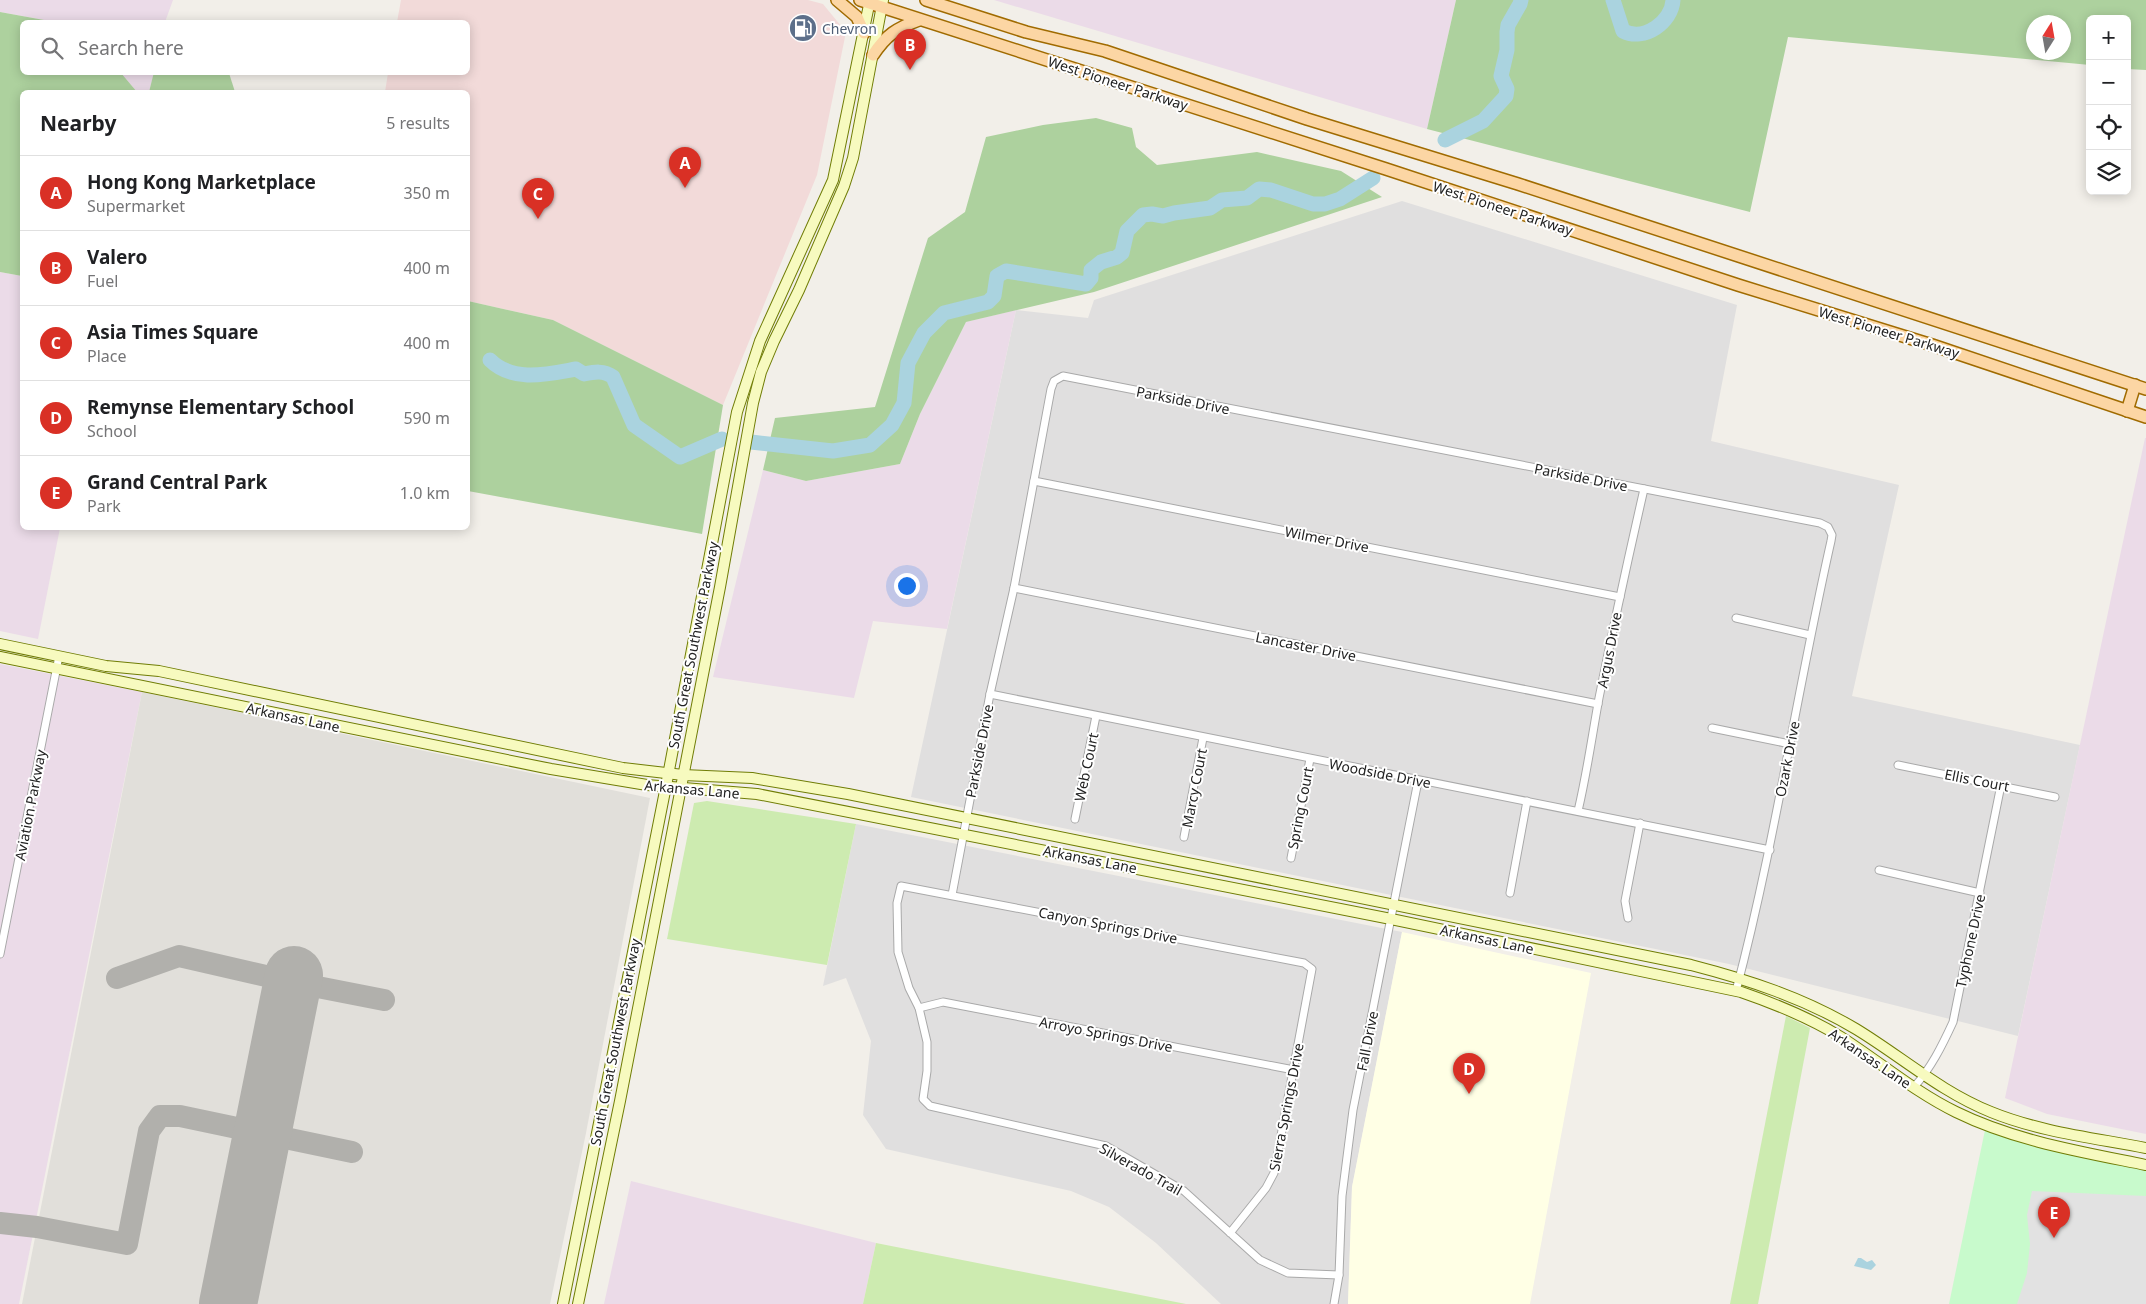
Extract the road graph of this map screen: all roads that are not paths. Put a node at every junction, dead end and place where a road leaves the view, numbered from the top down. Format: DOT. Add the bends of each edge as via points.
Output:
graph roads {
  1 [pos="837,0"];
  2 [pos="926,0"];
  3 [pos="866,1"];
  4 [pos="940,3"];
  5 [pos="882,4"];
  6 [pos="920,20"];
  7 [pos="864,33"];
  8 [pos="873,54"];
  9 [pos="2140,387"];
  10 [pos="2127,411"];
  11 [pos="2146,417"];
  12 [pos="1034,481"];
  13 [pos="1644,489"];
  14 [pos="1828,526"];
  15 [pos="1014,588"];
  16 [pos="1620,597"];
  17 [pos="1736,618"];
  18 [pos="1810,635"];
  19 [pos="0,644"];
  20 [pos="59,656"];
  21 [pos="0,657"];
  22 [pos="57,668"];
  23 [pos="990,694"];
  24 [pos="1598,704"];
  25 [pos="1096,716"];
  26 [pos="1712,728"];
  27 [pos="1203,738"];
  28 [pos="1790,744"];
  29 [pos="1310,759"];
  30 [pos="1898,765"];
  31 [pos="669,773"];
  32 [pos="683,774"];
  33 [pos="1418,781"];
  34 [pos="2001,785"];
  35 [pos="666,786"];
  36 [pos="680,788"];
  37 [pos="2055,797"];
  38 [pos="1527,802"];
  39 [pos="1578,811"];
  40 [pos="1075,818"];
  41 [pos="966,819"];
  42 [pos="1640,823"];
  43 [pos="964,834"];
  44 [pos="1184,837"];
  45 [pos="1770,850"];
  46 [pos="1291,858"];
  47 [pos="1879,870"];
  48 [pos="1510,893"];
  49 [pos="1980,893"];
  50 [pos="952,895"];
  51 [pos="1394,905"];
  52 [pos="1628,918"];
  53 [pos="1391,919"];
  54 [pos="635,941"];
  55 [pos="650,944"];
  56 [pos="0,954"];
  57 [pos="1312,969"];
  58 [pos="1740,977"];
  59 [pos="1736,991"];
  60 [pos="919,1008"];
  61 [pos="1294,1070"];
  62 [pos="1924,1076"];
  63 [pos="1914,1088"];
  64 [pos="602,1099"];
  65 [pos="620,1101"];
  66 [pos="2146,1148"];
  67 [pos="2146,1165"];
  68 [pos="1230,1232"];
  69 [pos="1338,1275"];
  70 [pos="563,1304"];
  71 [pos="578,1304"];
  72 [pos="1334,1304"];
  1 -- 7 [label="main road" via="857,17"];
  2 -- 4 [label="main road, West Pioneer Parkway"];
  3 -- 5 [label="main road, West Pioneer Parkway"];
  3 -- 7 [label="main road, South Great Southwest Parkway"];
  4 -- 9 [label="main road, West Pioneer Parkway" via="1026,32 1105,51"];
  5 -- 6 [label="main road, West Pioneer Parkway"];
  5 -- 8 [label="main road, South Great Southwest Parkway"];
  6 -- 8 [label="main road" via="900,27 883,40"];
  6 -- 10 [label="main road, West Pioneer Parkway" via="1932,345"];
  7 -- 31 [label="main road, South Great Southwest Parkway" via="833,180 760,341 742,394"];
  8 -- 32 [label="main road, South Great Southwest Parkway" via="853,158 844,186 761,372 753,402"];
  9 -- 10 [label="main road"];
  10 -- 11 [label="main road, West Pioneer Parkway"];
  12 -- 13 [label="street, Parkside Drive" via="1051,388 1054,381 1063,376"];
  12 -- 15 [label="street, Parkside Drive"];
  12 -- 16 [label="street, Wilmer Drive"];
  13 -- 14 [label="street, Parkside Drive"];
  13 -- 16 [label="street, Argus Drive"];
  14 -- 18 [label="street, Ozark Drive" via="1832,535"];
  15 -- 23 [label="street, Parkside Drive"];
  15 -- 24 [label="street, Lancaster Drive"];
  16 -- 24 [label="street, Argus Drive"];
  17 -- 18 [label="street"];
  18 -- 28 [label="street, Ozark Drive"];
  19 -- 20 [label="main road, Arkansas Lane"];
  20 -- 22 [label="street, Aviation Parkway"];
  20 -- 31 [label="main road, Arkansas Lane" via="106,666 159,671 623,768"];
  21 -- 22 [label="main road, Arkansas Lane"];
  22 -- 35 [label="main road, Arkansas Lane" via="551,769 620,782"];
  22 -- 56 [label="street, Aviation Parkway"];
  23 -- 25 [label="street, Woodside Drive"];
  23 -- 41 [label="street, Parkside Drive"];
  24 -- 39 [label="street, Argus Drive"];
  25 -- 27 [label="street, Woodside Drive"];
  25 -- 40 [label="street, Web Court"];
  26 -- 28 [label="street"];
  27 -- 29 [label="street, Woodside Drive"];
  27 -- 44 [label="street, Marcy Court"];
  28 -- 45 [label="street, Ozark Drive"];
  29 -- 33 [label="street, Woodside Drive"];
  29 -- 46 [label="street, Spring Court"];
  30 -- 34 [label="street, Ellis Court"];
  31 -- 32 [label="main road, Arkansas Lane"];
  31 -- 35 [label="main road, South Great Southwest Parkway"];
  32 -- 36 [label="main road, South Great Southwest Parkway"];
  32 -- 41 [label="main road, Arkansas Lane" via="752,778"];
  33 -- 38 [label="street, Woodside Drive"];
  33 -- 51 [label="street, Fall Drive"];
  34 -- 37 [label="street, Ellis Court"];
  34 -- 49 [label="street, Typhone Drive"];
  35 -- 36 [label="main road, Arkansas Lane"];
  35 -- 54 [label="main road, South Great Southwest Parkway"];
  36 -- 43 [label="main road, Arkansas Lane" via="757,794"];
  36 -- 55 [label="main road, South Great Southwest Parkway"];
  38 -- 39 [label="street, Woodside Drive"];
  38 -- 48 [label="street"];
  39 -- 42 [label="street, Woodside Drive"];
  41 -- 43 [label="street, Parkside Drive"];
  41 -- 51 [label="main road, Arkansas Lane"];
  42 -- 45 [label="street, Woodside Drive"];
  42 -- 52 [label="street" via="1625,900"];
  43 -- 50 [label="street, Parkside Drive"];
  43 -- 53 [label="main road, Arkansas Lane"];
  45 -- 58 [label="street, Ozark Drive"];
  47 -- 49 [label="street"];
  49 -- 62 [label="street, Typhone Drive" via="1953,1022"];
  50 -- 57 [label="street, Canyon Springs Drive" via="1304,963"];
  50 -- 60 [label="street, Canyon Springs Drive" via="901,886 897,903 898,952 908,988"];
  51 -- 53 [label="street, Fall Drive"];
  51 -- 58 [label="main road, Arkansas Lane"];
  53 -- 59 [label="main road, Arkansas Lane"];
  53 -- 69 [label="street, Fall Drive" via="1353,1110 1342,1196"];
  54 -- 55 [label="main road"];
  54 -- 64 [label="main road, South Great Southwest Parkway"];
  55 -- 65 [label="main road, South Great Southwest Parkway"];
  57 -- 61 [label="street, Sierra Springs Drive"];
  58 -- 59 [label="street, Ozark Drive"];
  58 -- 62 [label="main road, Arkansas Lane" via="1811,1004 1857,1030"];
  59 -- 63 [label="main road, Arkansas Lane" via="1776,1004 1814,1022"];
  60 -- 61 [label="street, Arroyo Springs Drive" via="943,1002"];
  60 -- 68 [label="street, Silverado Trail" via="927,1042 923,1099 930,1106 1106,1146 1184,1191"];
  61 -- 68 [label="street, Sierra Springs Drive" via="1274,1173 1266,1188"];
  62 -- 63 [label="street, Typhone Drive"];
  62 -- 66 [label="main road, Arkansas Lane" via="1958,1097 1992,1112 2052,1130"];
  63 -- 67 [label="main road, Arkansas Lane" via="1957,1113 2032,1141"];
  64 -- 65 [label="main road"];
  64 -- 70 [label="main road, South Great Southwest Parkway"];
  65 -- 71 [label="main road, South Great Southwest Parkway"];
  68 -- 69 [label="street, Silverado Trail" via="1260,1260 1288,1272"];
  69 -- 72 [label="street, Fall Drive"];
}
